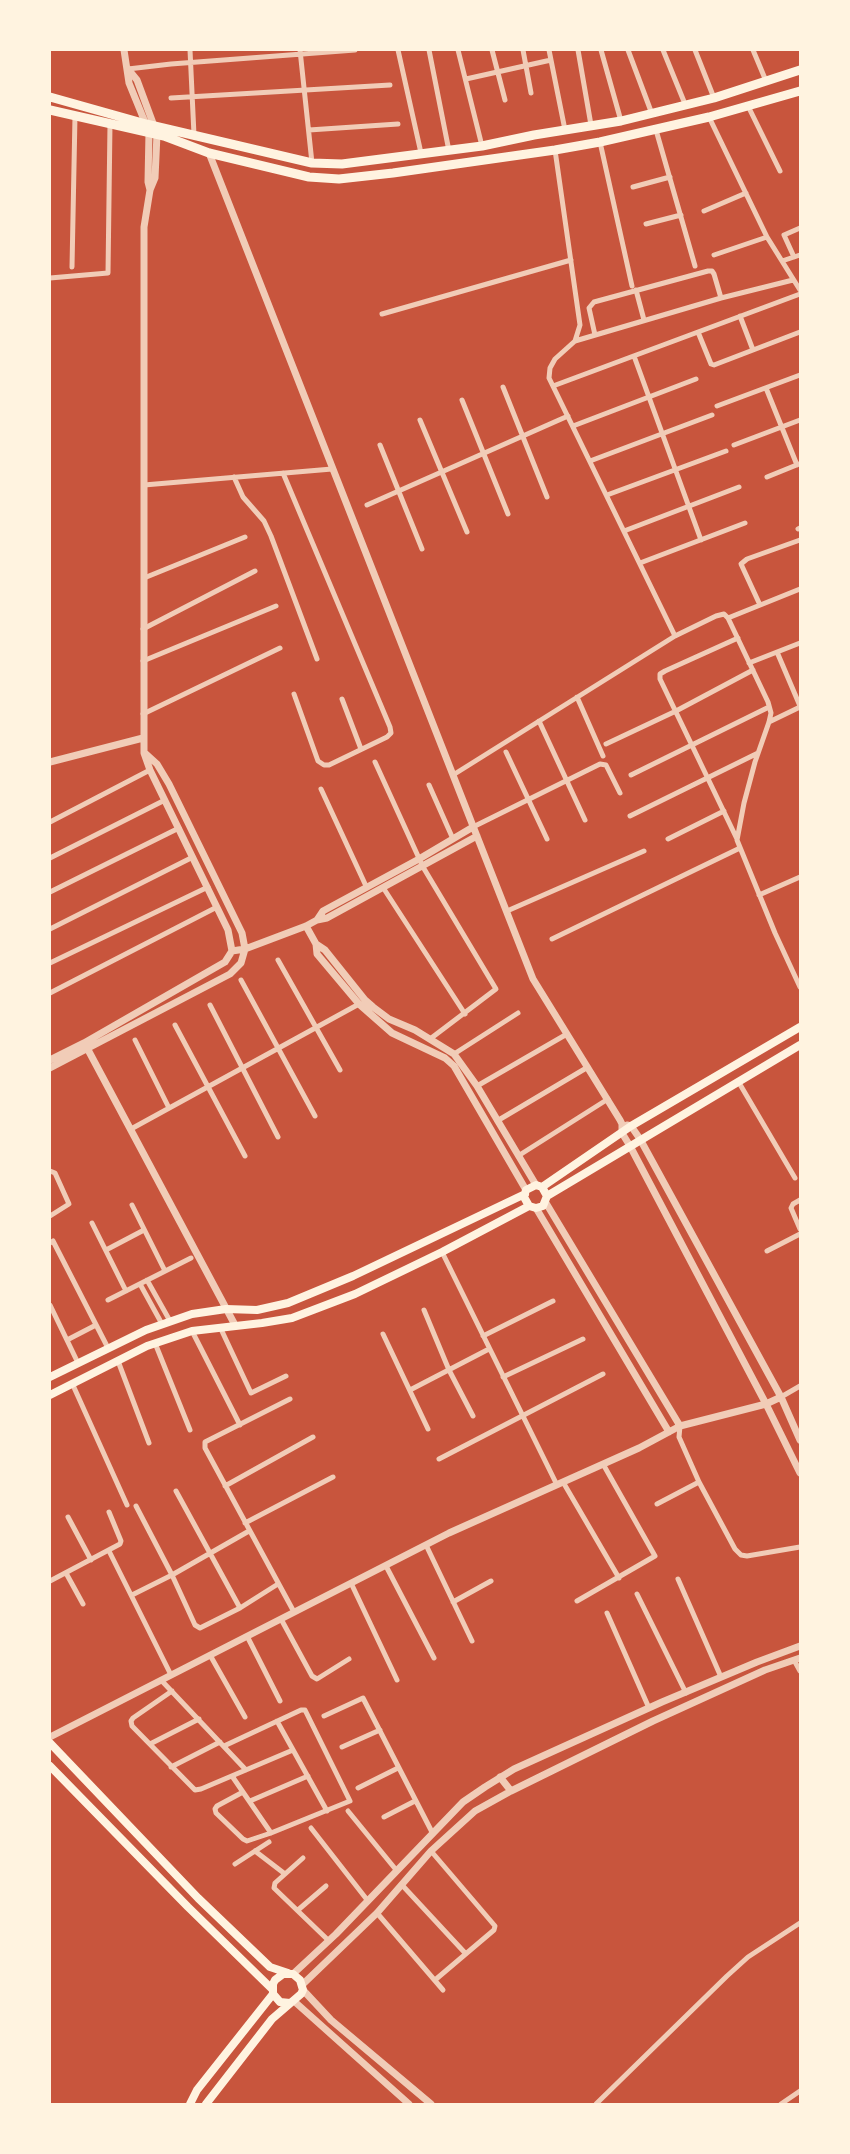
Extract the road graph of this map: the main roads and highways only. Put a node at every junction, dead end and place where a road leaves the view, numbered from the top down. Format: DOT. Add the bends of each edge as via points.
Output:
graph roads {
  1 [pos="801,70"];
  2 [pos="801,91"];
  3 [pos="50,97"];
  4 [pos="50,110"];
  5 [pos="152,129"];
  6 [pos="801,1027"];
  7 [pos="801,1045"];
  8 [pos="539,1186"];
  9 [pos="525,1192"];
  10 [pos="547,1199"];
  11 [pos="532,1207"];
  12 [pos="50,1377"];
  13 [pos="50,1395"];
  14 [pos="50,1743"];
  15 [pos="50,1766"];
  16 [pos="291,1974"];
  17 [pos="273,1992"];
  18 [pos="292,2002"];
  19 [pos="190,2104"];
  20 [pos="207,2104"];
  1 -- 5 [label="main road" via="714,98 621,121 482,147 342,164 312,163"];
  2 -- 5 [label="main road" via="600,142 393,174 325,180 209,153"];
  3 -- 5 [label="main road"];
  4 -- 5 [label="main road"];
  6 -- 8 [label="main road" via="631,1126"];
  7 -- 10 [label="main road" via="640,1139"];
  8 -- 9 [label="main road"];
  8 -- 10 [label="main road"];
  9 -- 11 [label="main road" via="525,1200"];
  9 -- 12 [label="main road" via="353,1276 288,1303 257,1310 192,1314"];
  10 -- 11 [label="main road"];
  11 -- 13 [label="main road" via="355,1294 292,1318 192,1331 155,1344"];
  14 -- 16 [label="main road" via="198,1898 270,1967"];
  15 -- 17 [label="main road"];
  16 -- 17 [label="main road" via="275,1980"];
  16 -- 18 [label="main road" via="302,1987 301,1994"];
  17 -- 18 [label="main road" via="280,2002"];
  17 -- 19 [label="main road"];
  18 -- 20 [label="main road" via="272,2019"];
}
